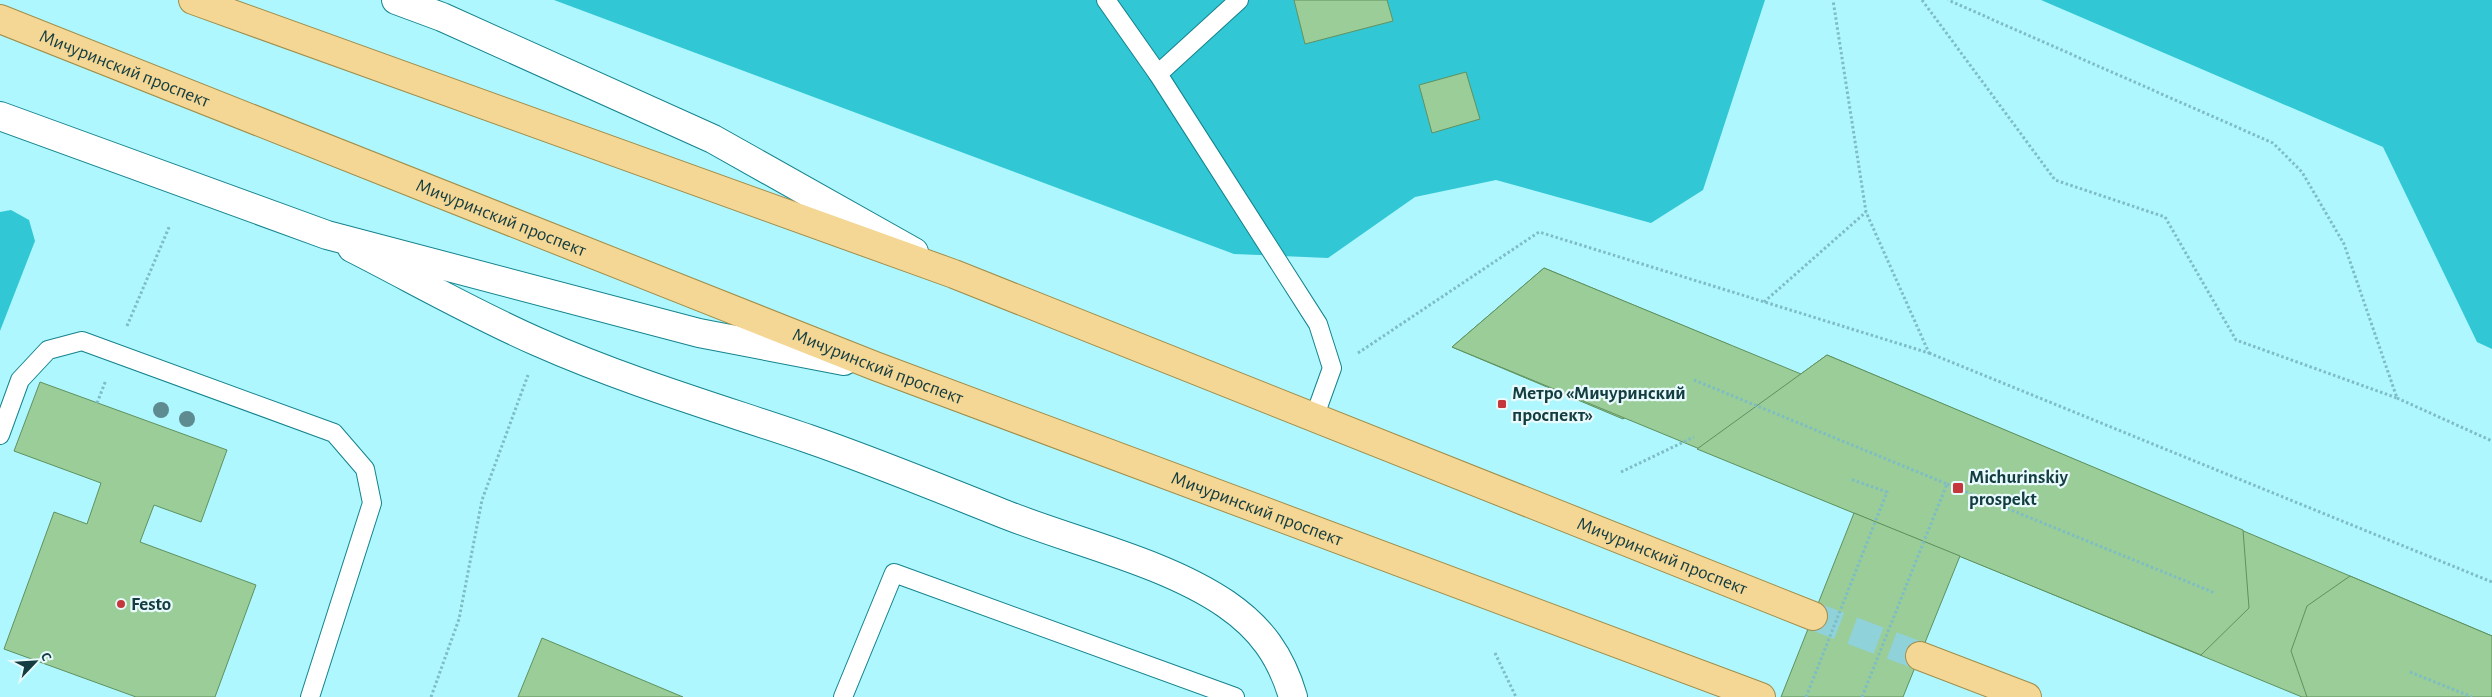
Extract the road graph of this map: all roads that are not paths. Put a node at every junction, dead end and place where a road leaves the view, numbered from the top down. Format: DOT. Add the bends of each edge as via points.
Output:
graph roads {
  1 [pos="193,0"];
  2 [pos="396,0"];
  3 [pos="1106,0"];
  4 [pos="1239,0"];
  5 [pos="0,19"];
  6 [pos="1158,74"];
  7 [pos="0,116"];
  8 [pos="327,235"];
  9 [pos="954,274"];
  10 [pos="875,366"];
  11 [pos="1314,418"];
  12 [pos="0,434"];
  13 [pos="1813,616"];
  14 [pos="1920,656"];
  15 [pos="310,697"];
  16 [pos="843,697"];
  17 [pos="1235,697"];
  18 [pos="1293,697"];
  19 [pos="1761,697"];
  20 [pos="2027,697"];
  1 -- 9 [label="main road, Мичуринский проспект"];
  2 -- 9 [label="main road" via="442,17 713,138"];
  3 -- 6 [label="lane"];
  4 -- 6 [label="lane"];
  5 -- 10 [label="main road, Мичуринский проспект"];
  6 -- 11 [label="lane" via="1318,324 1332,368"];
  7 -- 8 [label="main road"];
  8 -- 10 [label="main road" via="699,333"];
  8 -- 18 [label="main road" via="537,342 661,391 909,475 1002,513 1175,576 1227,605 1269,642"];
  9 -- 11 [label="main road, Мичуринский проспект"];
  10 -- 19 [label="main road, Мичуринский проспект"];
  11 -- 13 [label="main road, Мичуринский проспект"];
  12 -- 15 [label="lane" via="20,380 48,350 82,340 334,433 366,469 372,503"];
  14 -- 20 [label="main road"];
  16 -- 17 [label="lane" via="894,573"];
}
